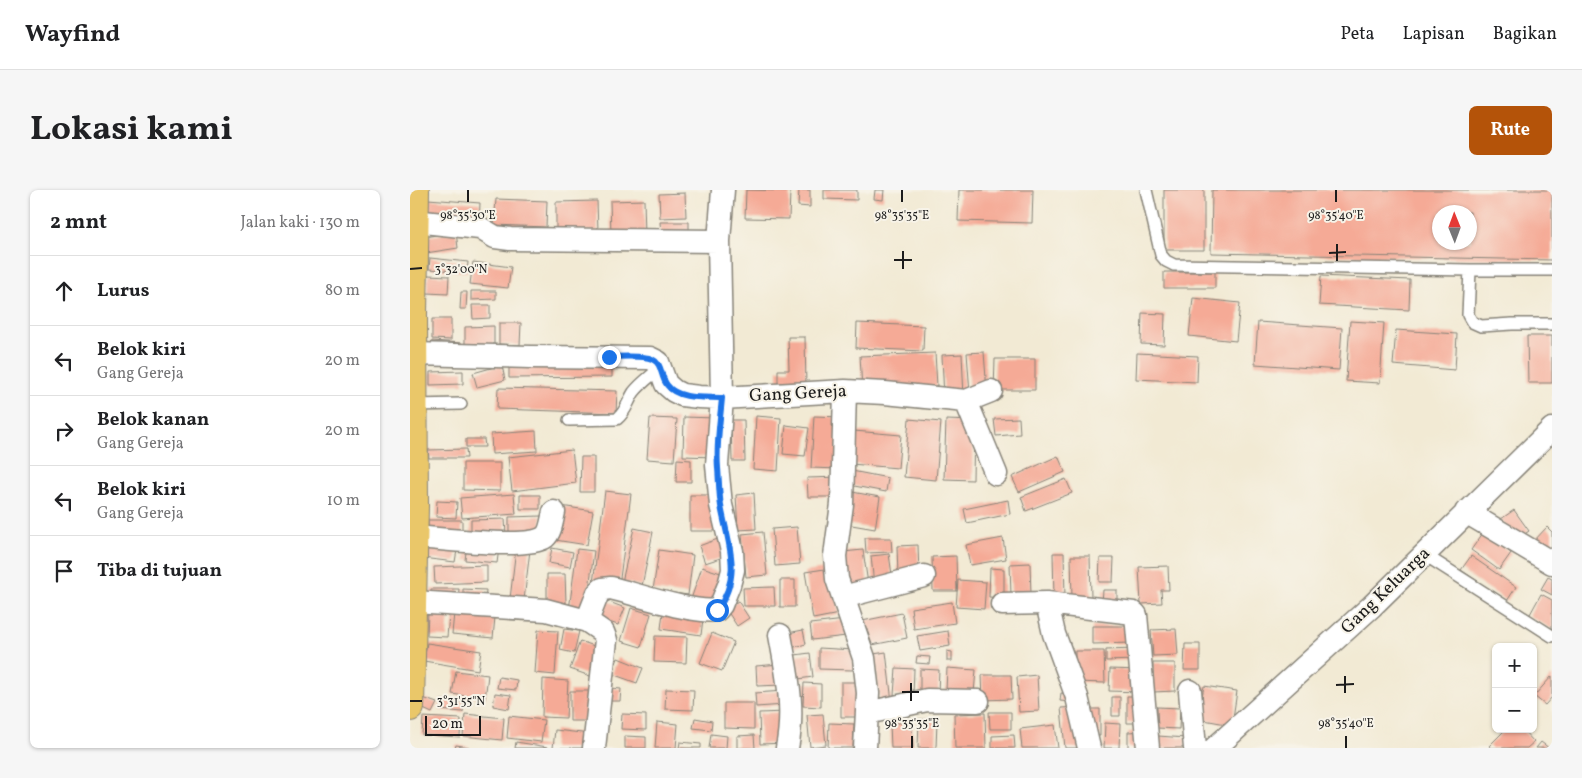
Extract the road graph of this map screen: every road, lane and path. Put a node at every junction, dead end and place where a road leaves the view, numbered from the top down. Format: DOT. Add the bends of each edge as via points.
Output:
graph roads {
  1 [pos="415,190"];
  2 [pos="723,190"];
  3 [pos="1146,190"];
  4 [pos="414,221"];
  5 [pos="719,241"];
  6 [pos="1470,270"];
  7 [pos="1552,270"];
  8 [pos="411,315"];
  9 [pos="1552,324"];
  10 [pos="660,368"];
  11 [pos="413,379"];
  12 [pos="991,390"];
  13 [pos="845,391"];
  14 [pos="722,398"];
  15 [pos="966,401"];
  16 [pos="461,404"];
  17 [pos="569,420"];
  18 [pos="1552,429"];
  19 [pos="412,440"];
  20 [pos="996,474"];
  21 [pos="412,506"];
  22 [pos="554,512"];
  23 [pos="1466,512"];
  24 [pos="414,537"];
  25 [pos="1425,555"];
  26 [pos="1552,563"];
  27 [pos="924,576"];
  28 [pos="843,597"];
  29 [pos="413,602"];
  30 [pos="1047,603"];
  31 [pos="1002,604"];
  32 [pos="587,621"];
  33 [pos="411,630"];
  34 [pos="780,635"];
  35 [pos="1552,636"];
  36 [pos="1190,691"];
  37 [pos="978,701"];
  38 [pos="410,707"];
  39 [pos="866,713"];
  40 [pos="594,748"];
  41 [pos="787,748"];
  42 [pos="864,748"];
  43 [pos="1090,748"];
  44 [pos="1148,748"];
  45 [pos="1195,748"];
  46 [pos="1215,748"];
  1 -- 4 [label="main road"];
  2 -- 5 [label="street"];
  3 -- 6 [label="lane" via="1161,255 1174,265"];
  4 -- 5 [label="street" via="480,228 495,237 510,239"];
  4 -- 8 [label="main road"];
  5 -- 14 [label="street"];
  6 -- 7 [label="lane"];
  6 -- 9 [label="lane" via="1468,315 1472,322 1481,326"];
  8 -- 11 [label="main road"];
  10 -- 11 [label="street" via="658,362 650,358 532,357"];
  10 -- 14 [label="street, Gang Gereja" via="666,384 682,395"];
  10 -- 17 [label="lane" via="640,385 621,416"];
  11 -- 16 [label="lane"];
  11 -- 19 [label="main road"];
  12 -- 15 [label="street, Gang Gereja"];
  13 -- 14 [label="street, Gang Gereja"];
  13 -- 15 [label="street, Gang Gereja"];
  13 -- 28 [label="street" via="842,504 835,556"];
  14 -- 32 [label="street" via="718,465 721,505 733,570 721,605 711,611 692,609 611,588 602,589"];
  15 -- 20 [label="street"];
  18 -- 23 [label="street, Gang Keluarga"];
  19 -- 21 [label="main road"];
  21 -- 24 [label="main road"];
  22 -- 24 [label="street" via="548,534 533,542"];
  23 -- 25 [label="street, Gang Keluarga"];
  23 -- 26 [label="street"];
  24 -- 29 [label="main road"];
  25 -- 35 [label="lane"];
  25 -- 46 [label="street, Gang Keluarga"];
  27 -- 28 [label="street"];
  28 -- 39 [label="street" via="864,658 868,693"];
  29 -- 32 [label="street" via="546,610"];
  29 -- 33 [label="main road"];
  30 -- 31 [label="street"];
  30 -- 43 [label="street"];
  30 -- 44 [label="street" via="1136,614"];
  32 -- 40 [label="street" via="604,632 606,640"];
  33 -- 38 [label="main road"];
  34 -- 41 [label="street" via="791,704 792,727"];
  36 -- 45 [label="street"];
  37 -- 39 [label="street" via="927,700"];
  39 -- 42 [label="street"];
}
